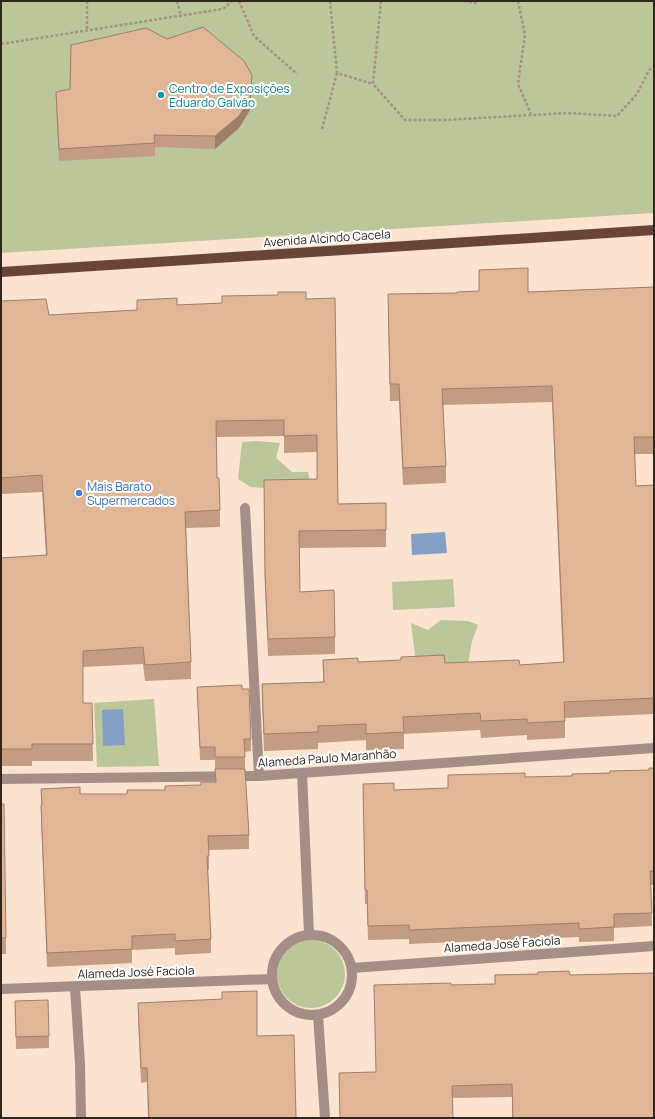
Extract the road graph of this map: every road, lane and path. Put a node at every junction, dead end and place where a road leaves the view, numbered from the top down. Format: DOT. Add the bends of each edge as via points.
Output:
graph roads {
  1 [pos="87,1"];
  2 [pos="177,1"];
  3 [pos="232,1"];
  4 [pos="239,1"];
  5 [pos="330,1"];
  6 [pos="381,1"];
  7 [pos="464,1"];
  8 [pos="478,1"];
  9 [pos="518,1"];
  10 [pos="181,16"];
  11 [pos="87,31"];
  12 [pos="1,44"];
  13 [pos="654,67"];
  14 [pos="297,74"];
  15 [pos="336,74"];
  16 [pos="373,84"];
  17 [pos="531,114"];
  18 [pos="322,129"];
  19 [pos="654,230"];
  20 [pos="1,272"];
  21 [pos="245,508"];
  22 [pos="654,748"];
  23 [pos="302,773"];
  24 [pos="260,776"];
  25 [pos="1,779"];
  26 [pos="309,934"];
  27 [pos="654,946"];
  28 [pos="352,968"];
  29 [pos="272,979"];
  30 [pos="75,987"];
  31 [pos="1,989"];
  32 [pos="318,1015"];
  33 [pos="81,1118"];
  34 [pos="325,1118"];
  1 -- 11 [label="path"];
  2 -- 10 [label="path"];
  3 -- 10 [label="path" via="223,9"];
  4 -- 14 [label="path" via="254,36"];
  5 -- 15 [label="path"];
  6 -- 16 [label="path"];
  7 -- 8 [label="path"];
  9 -- 17 [label="path" via="525,35 518,84"];
  10 -- 11 [label="path"];
  11 -- 12 [label="path"];
  13 -- 17 [label="path" via="649,70 637,94 617,116"];
  15 -- 16 [label="path"];
  15 -- 18 [label="path"];
  16 -- 17 [label="path" via="405,120"];
  19 -- 20 [label="main road, Avenida Alcindo Cacela"];
  21 -- 24 [label="street"];
  22 -- 23 [label="street, Alameda Paulo Maranhão"];
  23 -- 24 [label="street, Alameda Paulo Maranhão"];
  23 -- 26 [label="street"];
  24 -- 25 [label="street, Alameda Paulo Maranhão"];
  26 -- 28 [label="street" via="329,938 344,950"];
  26 -- 29 [label="street" via="289,941 275,958"];
  27 -- 28 [label="street, Alameda José Faciola"];
  28 -- 32 [label="street" via="350,989 338,1006"];
  29 -- 30 [label="street, Alameda José Faciola"];
  29 -- 32 [label="street" via="280,999 297,1012"];
  30 -- 31 [label="street, Alameda José Faciola"];
  30 -- 33 [label="street"];
  32 -- 34 [label="street"];
}
